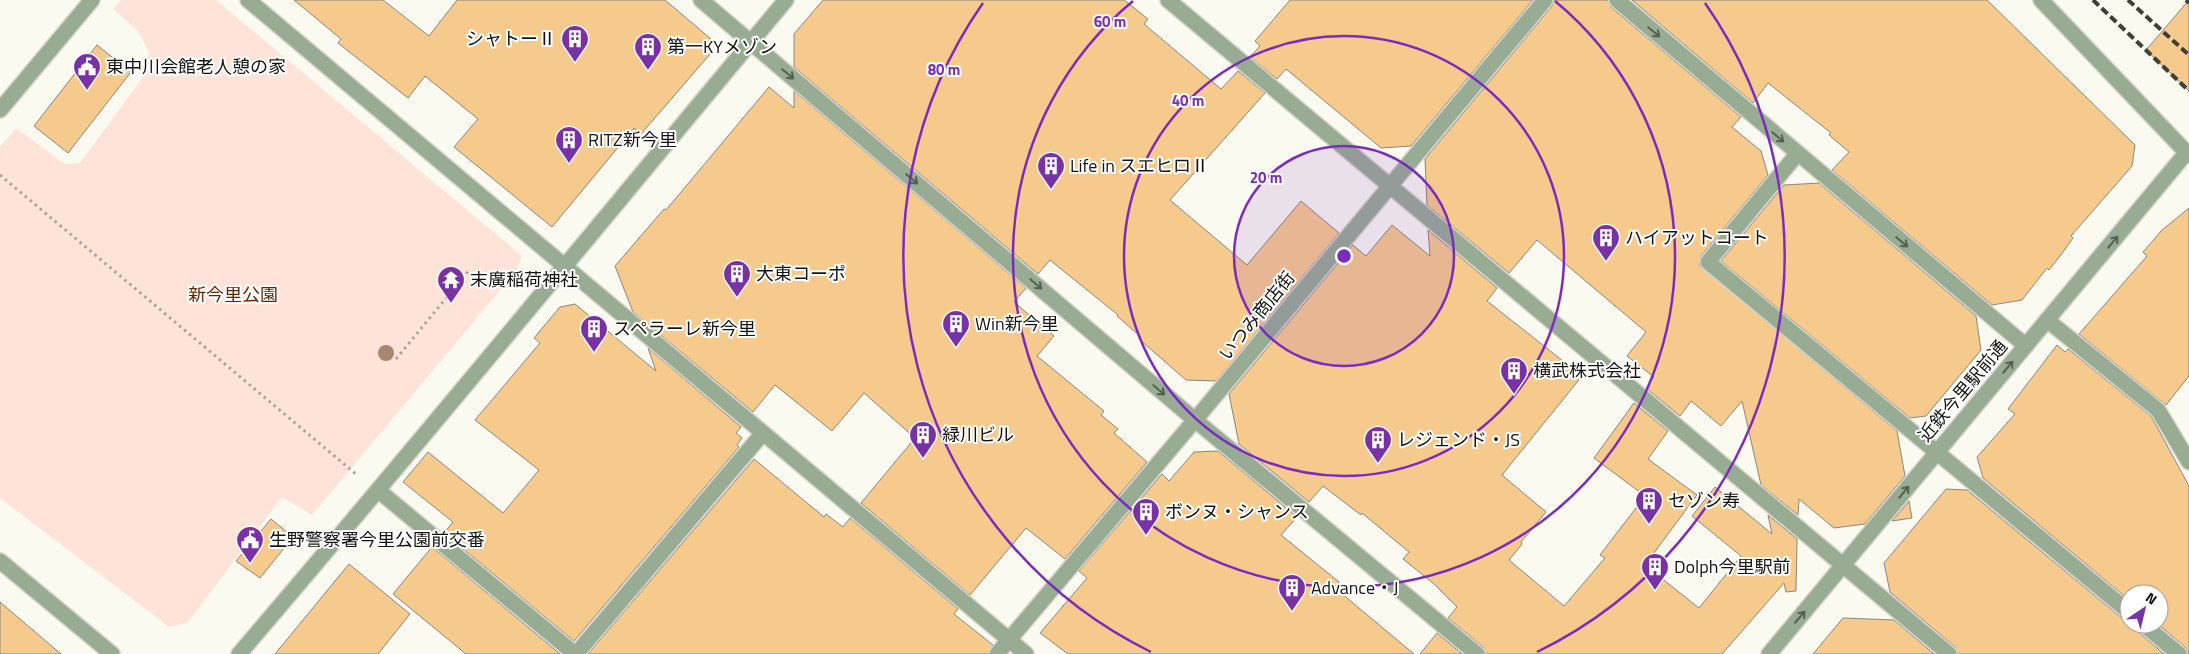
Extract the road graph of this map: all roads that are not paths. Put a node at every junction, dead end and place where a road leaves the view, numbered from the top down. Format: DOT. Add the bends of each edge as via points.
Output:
graph roads {
  1 [pos="92,0"];
  2 [pos="248,0"];
  3 [pos="701,0"];
  4 [pos="786,0"];
  5 [pos="1168,0"];
  6 [pos="1545,0"];
  7 [pos="1617,0"];
  8 [pos="2041,0"];
  9 [pos="751,42"];
  10 [pos="0,110"];
  11 [pos="1798,153"];
  12 [pos="2188,154"];
  13 [pos="1388,186"];
  14 [pos="564,266"];
  15 [pos="2047,320"];
  16 [pos="2026,346"];
  17 [pos="1195,420"];
  18 [pos="763,433"];
  19 [pos="1936,453"];
  20 [pos="2189,462"];
  21 [pos="379,491"];
  22 [pos="0,561"];
  23 [pos="1844,565"];
  24 [pos="2119,604"];
  25 [pos="2155,634"];
  26 [pos="1009,640"];
  27 [pos="112,654"];
  28 [pos="239,654"];
  29 [pos="576,654"];
  30 [pos="997,654"];
  31 [pos="1026,654"];
  32 [pos="1477,654"];
  33 [pos="1769,654"];
  34 [pos="1949,654"];
  35 [pos="2179,654"];
  1 -- 10 [label="street"];
  2 -- 14 [label="street"];
  3 -- 9 [label="street"];
  4 -- 9 [label="street"];
  5 -- 13 [label="street"];
  6 -- 13 [label="street, いつみ商店街"];
  7 -- 11 [label="street, one-way"];
  8 -- 12 [label="street"];
  9 -- 14 [label="street"];
  9 -- 17 [label="street, one-way"];
  11 -- 16 [label="street, one-way"];
  11 -- 19 [label="street" via="1708,262"];
  15 -- 12 [label="street, 近鉄今里駅前通, one-way"];
  13 -- 17 [label="street, いつみ商店街"];
  13 -- 23 [label="street"];
  14 -- 18 [label="street"];
  14 -- 21 [label="street"];
  15 -- 16 [label="street, 近鉄今里駅前通"];
  15 -- 20 [label="street" via="2158,410"];
  19 -- 16 [label="street, 近鉄今里駅前通, one-way"];
  17 -- 26 [label="street, いつみ商店街"];
  17 -- 32 [label="street"];
  18 -- 26 [label="street"];
  18 -- 29 [label="street"];
  23 -- 19 [label="street, 近鉄今里駅前通, one-way"];
  19 -- 24 [label="street"];
  21 -- 28 [label="street"];
  21 -- 29 [label="street"];
  22 -- 27 [label="street"];
  33 -- 23 [label="street, 近鉄今里駅前通, one-way"];
  23 -- 34 [label="street"];
  25 -- 35 [label="street"];
  26 -- 30 [label="street, いつみ商店街"];
  26 -- 31 [label="street"];
}
